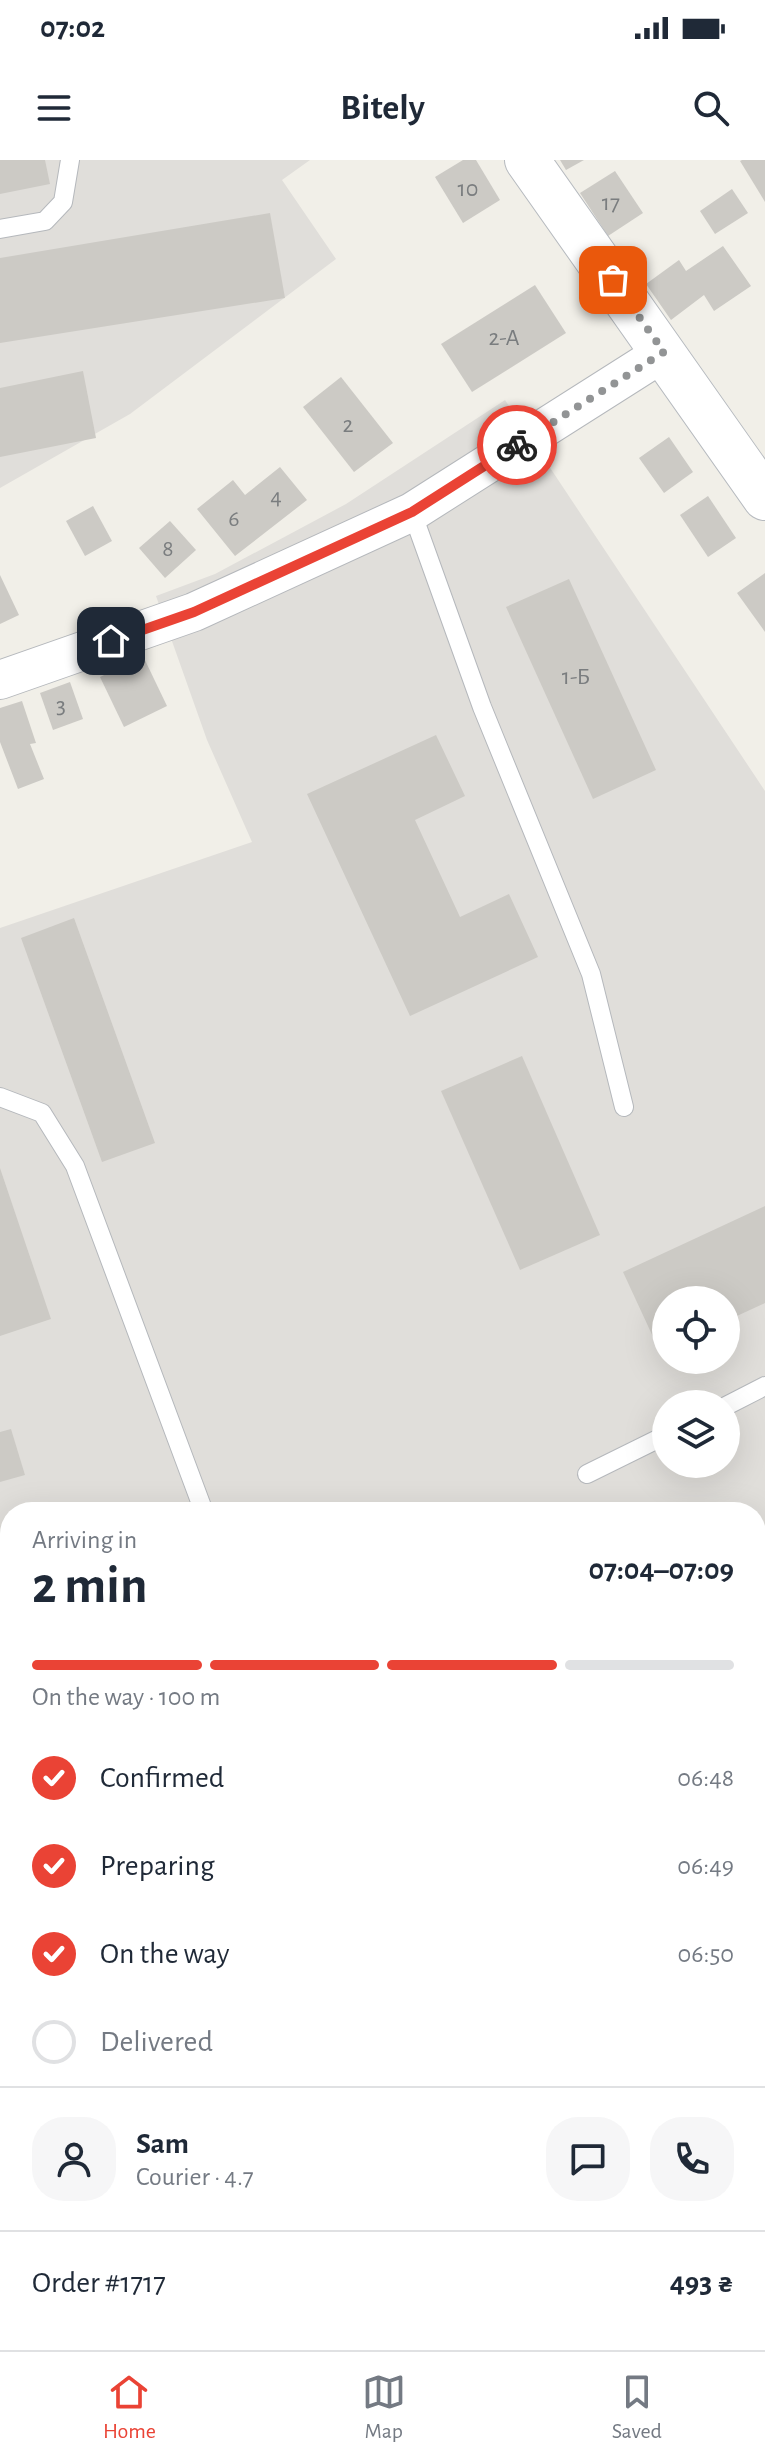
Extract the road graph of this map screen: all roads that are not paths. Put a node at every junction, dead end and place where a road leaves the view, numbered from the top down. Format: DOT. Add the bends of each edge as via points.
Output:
graph roads {
  1 [pos="70,160"];
  2 [pos="527,160"];
  3 [pos="0,229"];
  4 [pos="664,352"];
  5 [pos="765,498"];
  6 [pos="412,512"];
  7 [pos="0,680"];
  8 [pos="0,1097"];
  9 [pos="624,1107"];
  10 [pos="765,1386"];
  11 [pos="740,1399"];
  12 [pos="652,1442"];
  13 [pos="587,1474"];
  14 [pos="200,1502"];
  1 -- 3 [label="lane" via="63,202 45,221"];
  2 -- 4 [label="street"];
  4 -- 5 [label="street"];
  4 -- 6 [label="street"];
  6 -- 7 [label="street" via="194,612"];
  6 -- 9 [label="lane" via="482,707 591,974"];
  8 -- 14 [label="lane" via="42,1113 75,1166"];
  10 -- 11 [label="lane"];
  12 -- 13 [label="lane"];
}
